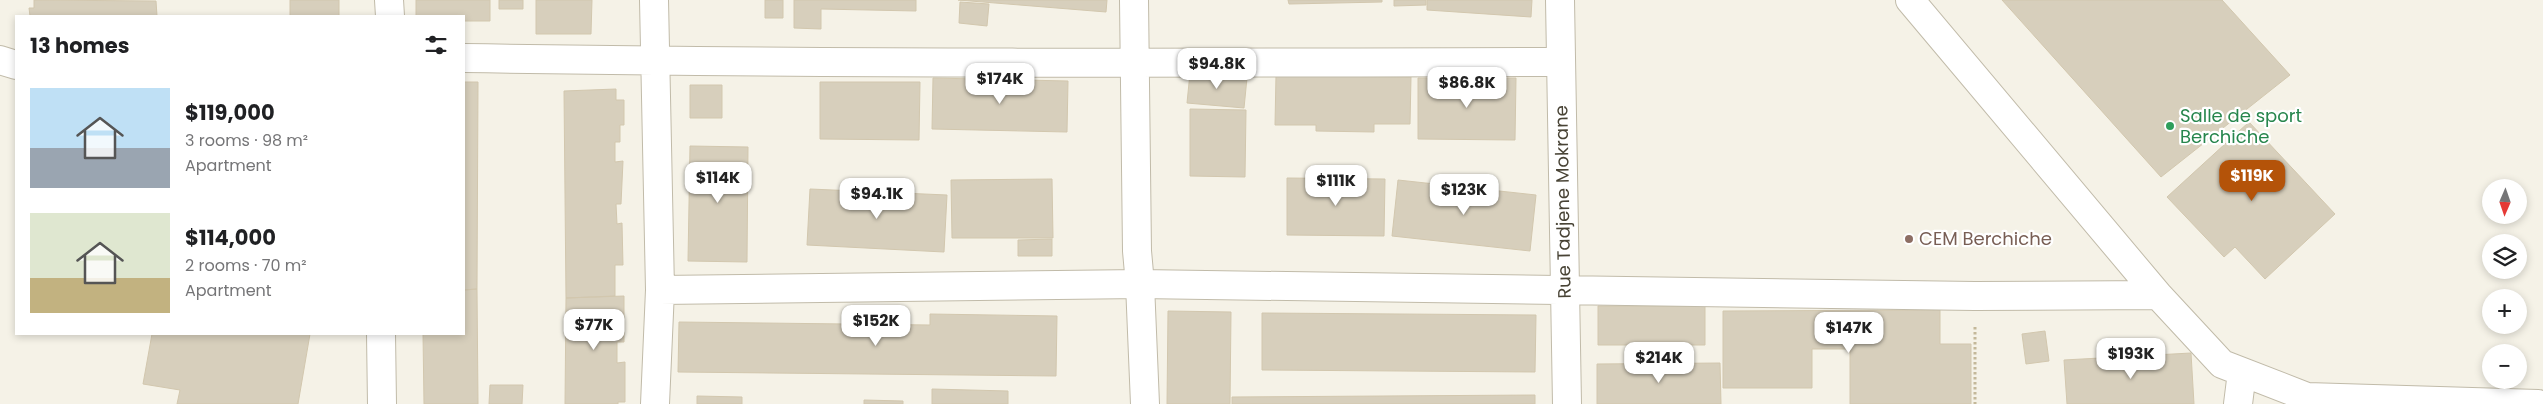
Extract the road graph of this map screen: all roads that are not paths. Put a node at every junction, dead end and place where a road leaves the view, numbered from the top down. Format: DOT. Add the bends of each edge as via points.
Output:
graph roads {
  1 [pos="389,0"];
  2 [pos="654,0"];
  3 [pos="1134,0"];
  4 [pos="1560,0"];
  5 [pos="1910,0"];
  6 [pos="390,15"];
  7 [pos="465,58"];
  8 [pos="0,60"];
  9 [pos="657,61"];
  10 [pos="1561,62"];
  11 [pos="1135,63"];
  12 [pos="15,65"];
  13 [pos="1140,284"];
  14 [pos="660,290"];
  15 [pos="1564,291"];
  16 [pos="2158,294"];
  17 [pos="381,335"];
  18 [pos="2242,372"];
  19 [pos="382,404"];
  20 [pos="655,404"];
  21 [pos="1144,404"];
  22 [pos="1567,404"];
  23 [pos="2238,404"];
  24 [pos="2538,404"];
  1 -- 6 [label="street"];
  2 -- 9 [label="street"];
  3 -- 11 [label="street"];
  4 -- 10 [label="street, Rue Tadjene Mokrane"];
  5 -- 16 [label="street"];
  7 -- 9 [label="street"];
  8 -- 12 [label="street"];
  9 -- 11 [label="street"];
  9 -- 14 [label="street"];
  10 -- 11 [label="street"];
  10 -- 15 [label="street, Rue Tadjene Mokrane"];
  11 -- 13 [label="street"];
  13 -- 14 [label="street"];
  13 -- 15 [label="street"];
  13 -- 21 [label="street"];
  14 -- 20 [label="street"];
  15 -- 16 [label="street" via="1975,296"];
  15 -- 22 [label="street, Rue Tadjene Mokrane"];
  16 -- 18 [label="street" via="2222,364"];
  17 -- 19 [label="street"];
  18 -- 23 [label="street"];
  18 -- 24 [label="street" via="2307,397"];
}
